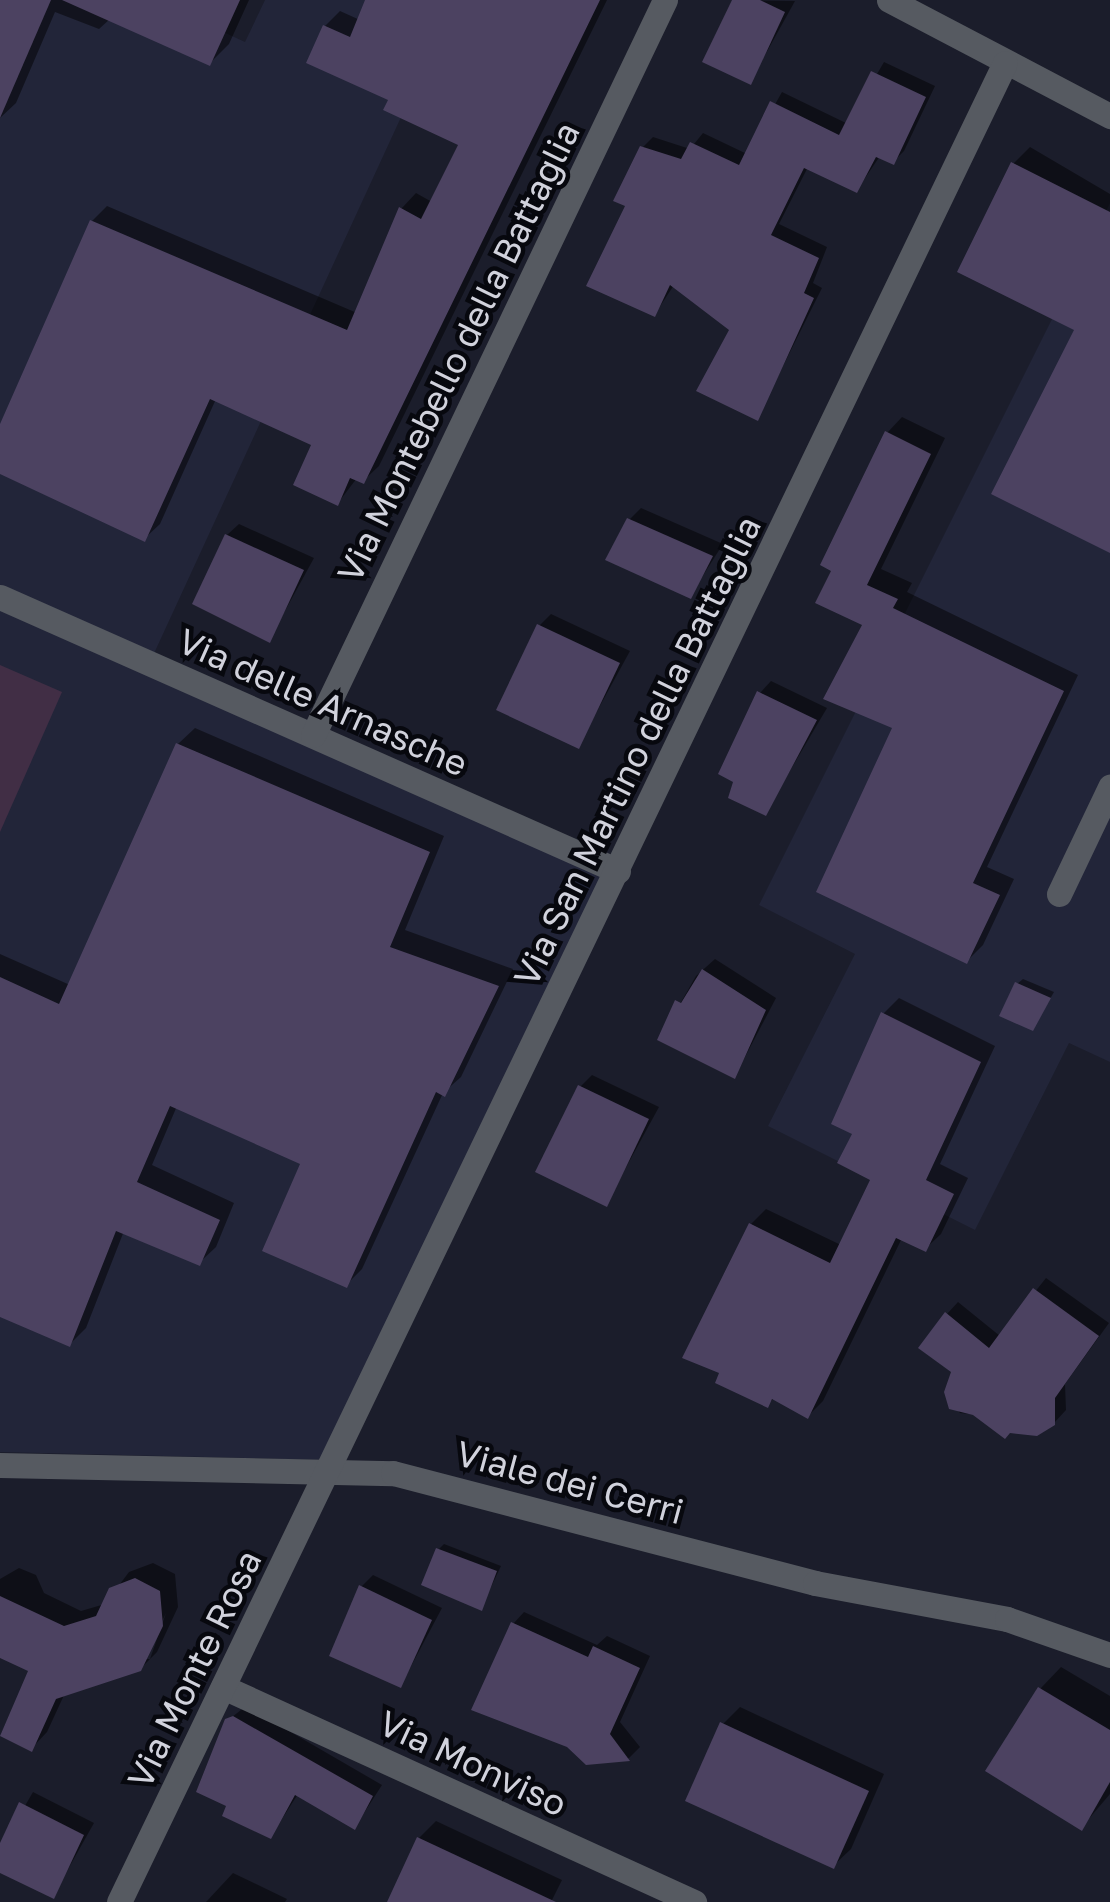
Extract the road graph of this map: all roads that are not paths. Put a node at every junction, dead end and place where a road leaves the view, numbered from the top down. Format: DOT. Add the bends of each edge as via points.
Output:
graph roads {
  1 [pos="665,0"];
  2 [pos="888,0"];
  3 [pos="1005,64"];
  4 [pos="1110,116"];
  5 [pos="0,597"];
  6 [pos="313,735"];
  7 [pos="1110,788"];
  8 [pos="618,871"];
  9 [pos="1059,894"];
  10 [pos="0,1465"];
  11 [pos="332,1468"];
  12 [pos="1110,1656"];
  13 [pos="222,1687"];
  14 [pos="120,1902"];
  15 [pos="694,1902"];
  1 -- 6 [label="street, Via Montebello della Battaglia"];
  2 -- 3 [label="street"];
  3 -- 4 [label="street"];
  3 -- 8 [label="street, Via San Martino della Battaglia"];
  5 -- 6 [label="street, Via delle Arnasche"];
  6 -- 8 [label="street, Via delle Arnasche"];
  7 -- 9 [label="street"];
  8 -- 11 [label="street, Via San Martino della Battaglia"];
  10 -- 11 [label="street, Viale dei Cerri"];
  11 -- 12 [label="street, Viale dei Cerri" via="393,1473 815,1582 1007,1619"];
  11 -- 13 [label="street, Via Monte Rosa"];
  13 -- 14 [label="street, Via Monte Rosa"];
  13 -- 15 [label="street, Via Monviso"];
}
